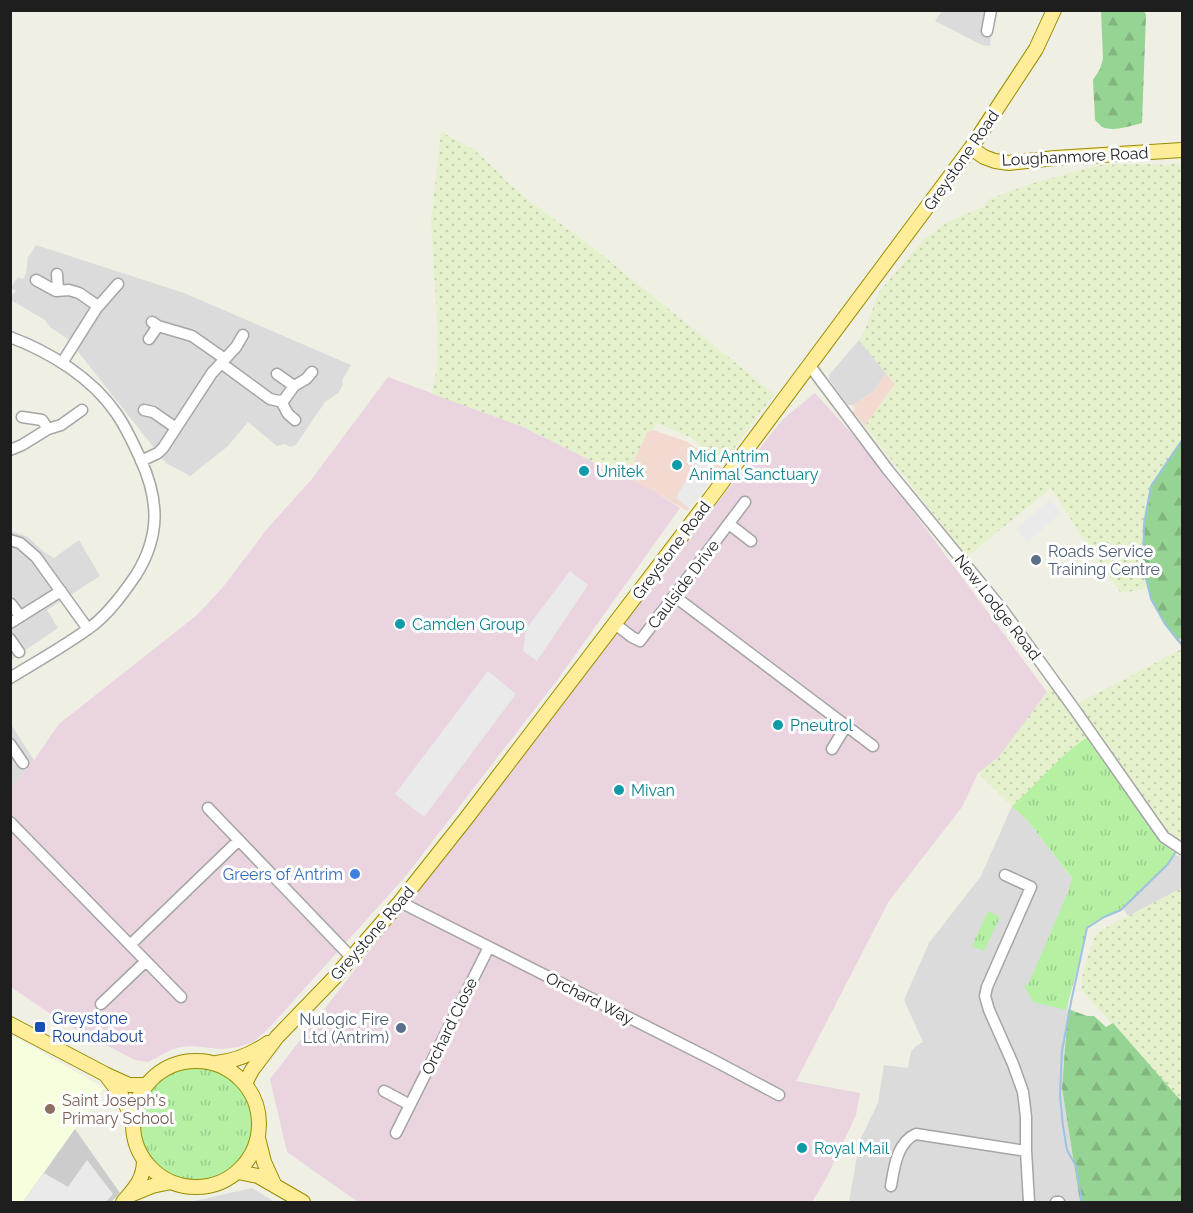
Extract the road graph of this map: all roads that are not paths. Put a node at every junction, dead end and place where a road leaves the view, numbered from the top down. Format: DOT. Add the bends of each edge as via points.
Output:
graph roads {
  1 [pos="991,10"];
  2 [pos="1054,10"];
  3 [pos="987,31"];
  4 [pos="971,148"];
  5 [pos="1182,150"];
  6 [pos="57,274"];
  7 [pos="36,280"];
  8 [pos="118,284"];
  9 [pos="58,291"];
  10 [pos="98,306"];
  11 [pos="243,335"];
  12 [pos="10,337"];
  13 [pos="149,339"];
  14 [pos="223,361"];
  15 [pos="62,363"];
  16 [pos="810,366"];
  17 [pos="312,372"];
  18 [pos="277,374"];
  19 [pos="294,386"];
  20 [pos="281,401"];
  21 [pos="82,410"];
  22 [pos="144,410"];
  23 [pos="22,417"];
  24 [pos="295,420"];
  25 [pos="176,428"];
  26 [pos="48,429"];
  27 [pos="10,450"];
  28 [pos="141,461"];
  29 [pos="745,502"];
  30 [pos="729,524"];
  31 [pos="10,540"];
  32 [pos="751,541"];
  33 [pos="61,591"];
  34 [pos="674,596"];
  35 [pos="11,604"];
  36 [pos="15,620"];
  37 [pos="615,624"];
  38 [pos="88,629"];
  39 [pos="10,639"];
  40 [pos="19,652"];
  41 [pos="10,678"];
  42 [pos="846,726"];
  43 [pos="10,744"];
  44 [pos="873,746"];
  45 [pos="832,749"];
  46 [pos="24,758"];
  47 [pos="208,808"];
  48 [pos="10,822"];
  49 [pos="240,840"];
  50 [pos="1182,849"];
  51 [pos="1005,875"];
  52 [pos="400,902"];
  53 [pos="130,945"];
  54 [pos="489,947"];
  55 [pos="352,958"];
  56 [pos="146,961"];
  57 [pos="181,997"];
  58 [pos="101,1004"];
  59 [pos="10,1024"];
  60 [pos="277,1037"];
  61 [pos="214,1063"];
  62 [pos="105,1074"];
  63 [pos="245,1083"];
  64 [pos="146,1085"];
  65 [pos="384,1091"];
  66 [pos="779,1095"];
  67 [pos="410,1105"];
  68 [pos="133,1119"];
  69 [pos="396,1132"];
  70 [pos="258,1138"];
  71 [pos="1026,1151"];
  72 [pos="144,1160"];
  73 [pos="238,1172"];
  74 [pos="171,1182"];
  75 [pos="274,1184"];
  76 [pos="891,1186"];
  77 [pos="126,1199"];
  78 [pos="303,1203"];
  79 [pos="1029,1203"];
  1 -- 3 [label="street"];
  2 -- 4 [label="main road, Greystone Road" via="1036,49"];
  4 -- 5 [label="main road, Loughanmore Road" via="995,161 1010,163"];
  4 -- 16 [label="main road, Greystone Road"];
  6 -- 9 [label="street"];
  7 -- 9 [label="street"];
  8 -- 10 [label="street"];
  9 -- 10 [label="street" via="74,291"];
  10 -- 15 [label="street"];
  11 -- 14 [label="street"];
  12 -- 15 [label="street"];
  13 -- 14 [label="street" via="155,324 192,336"];
  14 -- 20 [label="street" via="265,396"];
  14 -- 25 [label="street"];
  15 -- 28 [label="street" via="110,405"];
  16 -- 37 [label="main road, Greystone Road"];
  16 -- 50 [label="street, New Lodge Road" via="888,470 1002,609 1164,837"];
  17 -- 19 [label="street"];
  18 -- 19 [label="street"];
  19 -- 20 [label="street"];
  20 -- 24 [label="street"];
  21 -- 26 [label="street"];
  22 -- 25 [label="street"];
  23 -- 26 [label="street" via="42,420"];
  25 -- 28 [label="street" via="161,450"];
  26 -- 27 [label="street"];
  28 -- 38 [label="street" via="154,505 151,544 130,583"];
  29 -- 30 [label="street, Caulside Drive"];
  30 -- 32 [label="street"];
  30 -- 34 [label="street, Caulside Drive"];
  31 -- 33 [label="street" via="29,549"];
  33 -- 36 [label="street"];
  33 -- 38 [label="street"];
  34 -- 37 [label="street, Caulside Drive" via="640,641"];
  34 -- 42 [label="street"];
  35 -- 36 [label="street"];
  37 -- 52 [label="main road, Greystone Road"];
  38 -- 41 [label="street"];
  39 -- 40 [label="street"];
  42 -- 44 [label="street"];
  42 -- 45 [label="street"];
  43 -- 46 [label="street"];
  47 -- 49 [label="street"];
  48 -- 53 [label="street"];
  49 -- 53 [label="street"];
  49 -- 55 [label="street"];
  51 -- 71 [label="street" via="1031,887 985,996 1023,1092"];
  52 -- 54 [label="street, Orchard Way"];
  52 -- 55 [label="main road, Greystone Road"];
  53 -- 56 [label="street"];
  54 -- 66 [label="street, Orchard Way"];
  54 -- 67 [label="street, Orchard Close"];
  55 -- 60 [label="main road, Greystone Road"];
  56 -- 57 [label="street"];
  56 -- 58 [label="street"];
  59 -- 62 [label="main road"];
  60 -- 61 [label="main road, Greystone Road" via="244,1057"];
  60 -- 63 [label="main road, Greystone Road"];
  61 -- 63 [label="main road"];
  61 -- 64 [label="main road" via="184,1061 156,1074"];
  62 -- 64 [label="main road" via="129,1085"];
  62 -- 68 [label="main road"];
  63 -- 70 [label="main road" via="257,1106"];
  64 -- 68 [label="main road"];
  65 -- 67 [label="street"];
  67 -- 69 [label="street, Orchard Close"];
  68 -- 72 [label="main road" via="137,1147"];
  70 -- 73 [label="main road"];
  70 -- 75 [label="main road"];
  71 -- 76 [label="street" via="916,1134 897,1157"];
  71 -- 79 [label="street"];
  72 -- 74 [label="main road"];
  72 -- 77 [label="main road" via="144,1170"];
  73 -- 74 [label="main road" via="211,1186"];
  73 -- 75 [label="main road"];
  74 -- 77 [label="main road" via="142,1189"];
  75 -- 78 [label="main road"];
}
